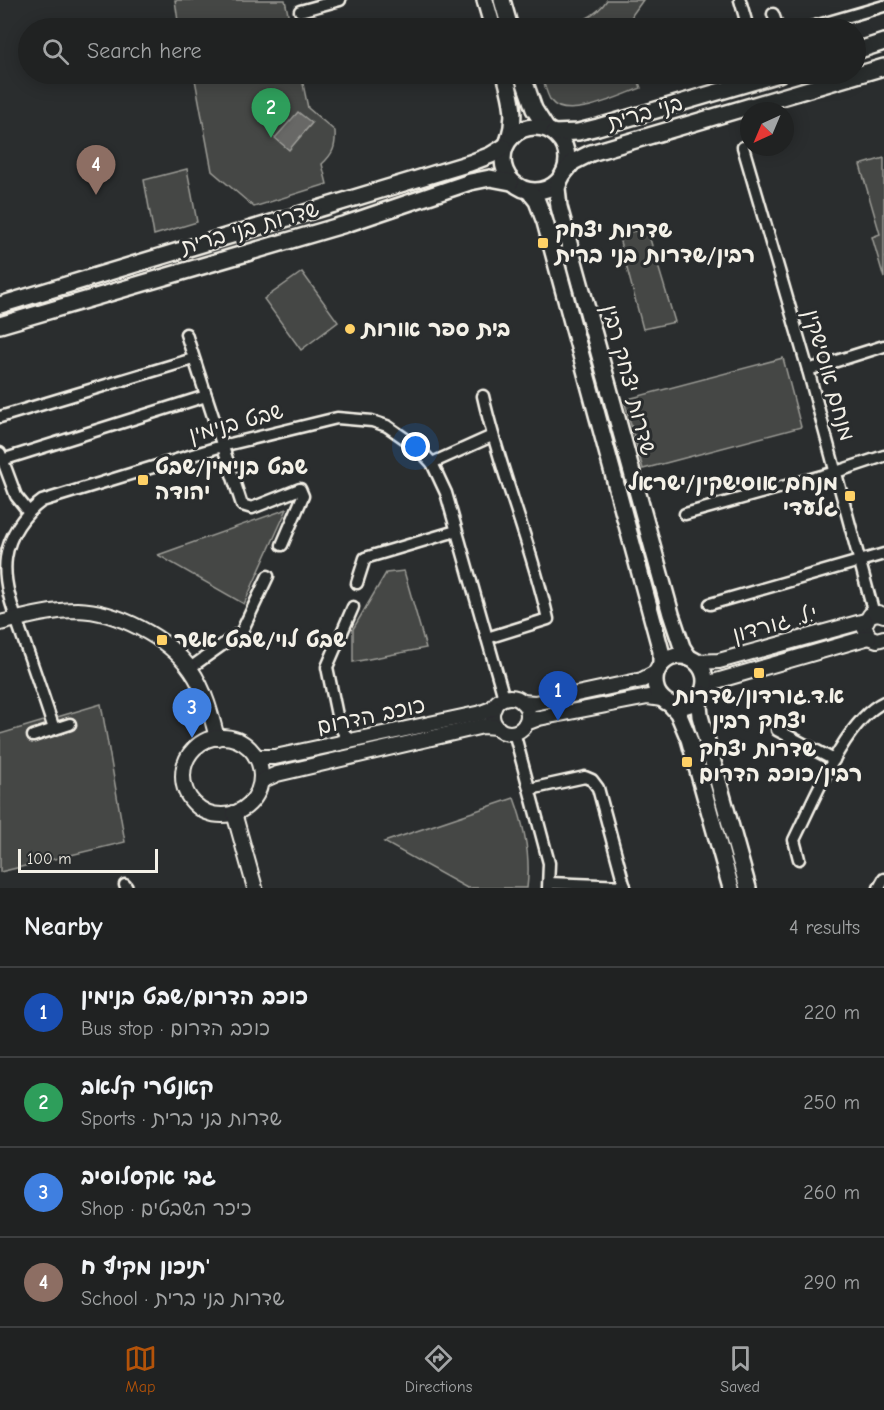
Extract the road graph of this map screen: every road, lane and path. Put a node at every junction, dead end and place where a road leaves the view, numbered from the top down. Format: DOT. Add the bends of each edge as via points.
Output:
graph roads {
  1 [pos="340,0"];
  2 [pos="485,0"];
  3 [pos="502,0"];
  4 [pos="740,0"];
  5 [pos="866,6"];
  6 [pos="884,6"];
  7 [pos="300,9"];
  8 [pos="773,14"];
  9 [pos="490,18"];
  10 [pos="507,18"];
  11 [pos="745,18"];
  12 [pos="774,18"];
  13 [pos="834,18"];
  14 [pos="884,42"];
  15 [pos="866,48"];
  16 [pos="884,68"];
  17 [pos="866,73"];
  18 [pos="508,84"];
  19 [pos="525,84"];
  20 [pos="745,84"];
  21 [pos="829,84"];
  22 [pos="550,131"];
  23 [pos="507,143"];
  24 [pos="746,156"];
  25 [pos="562,176"];
  26 [pos="512,182"];
  27 [pos="529,191"];
  28 [pos="0,305"];
  29 [pos="0,325"];
  30 [pos="186,334"];
  31 [pos="884,346"];
  32 [pos="193,358"];
  33 [pos="808,370"];
  34 [pos="206,396"];
  35 [pos="483,396"];
  36 [pos="0,417"];
  37 [pos="492,436"];
  38 [pos="222,446"];
  39 [pos="884,456"];
  40 [pos="1,457"];
  41 [pos="432,463"];
  42 [pos="836,472"];
  43 [pos="28,511"];
  44 [pos="685,514"];
  45 [pos="456,531"];
  46 [pos="282,545"];
  47 [pos="4,548"];
  48 [pos="884,554"];
  49 [pos="861,561"];
  50 [pos="268,576"];
  51 [pos="357,583"];
  52 [pos="710,604"];
  53 [pos="353,607"];
  54 [pos="874,617"];
  55 [pos="17,619"];
  56 [pos="0,623"];
  57 [pos="487,638"];
  58 [pos="880,641"];
  59 [pos="693,660"];
  60 [pos="190,668"];
  61 [pos="659,669"];
  62 [pos="703,690"];
  63 [pos="522,702"];
  64 [pos="667,702"];
  65 [pos="884,702"];
  66 [pos="499,703"];
  67 [pos="526,723"];
  68 [pos="70,724"];
  69 [pos="339,726"];
  70 [pos="497,727"];
  71 [pos="54,729"];
  72 [pos="777,730"];
  73 [pos="514,732"];
  74 [pos="33,736"];
  75 [pos="216,738"];
  76 [pos="350,742"];
  77 [pos="333,746"];
  78 [pos="256,757"];
  79 [pos="834,760"];
  80 [pos="261,781"];
  81 [pos="530,789"];
  82 [pos="234,813"];
  83 [pos="800,859"];
  84 [pos="884,879"];
  85 [pos="548,885"];
  86 [pos="625,887"];
  87 [pos="255,888"];
  88 [pos="731,888"];
  89 [pos="747,888"];
  90 [pos="879,888"];
  1 -- 7 [label="street"];
  2 -- 9 [label="main road"];
  3 -- 10 [label="main road"];
  4 -- 11 [label="street"];
  5 -- 6 [label="street"];
  5 -- 13 [label="street"];
  8 -- 12 [label="street"];
  14 -- 15 [label="main road"];
  16 -- 17 [label="main road, בני ברית"];
  18 -- 23 [label="main road" via="514,107 513,128"];
  19 -- 22 [label="main road" via="534,109"];
  20 -- 22 [label="main road, בני ברית" via="579,132"];
  21 -- 25 [label="main road, בני ברית" via="591,153 573,162"];
  22 -- 23 [label="main road" via="536,126 526,128 516,132"];
  22 -- 25 [label="main road" via="562,141 566,151"];
  23 -- 26 [label="main road" via="503,165"];
  23 -- 28 [label="main road, שדרות בני ברית" via="470,163"];
  24 -- 33 [label="street, מנחם אוסישקין"];
  25 -- 27 [label="main road" via="546,189"];
  25 -- 59 [label="main road, שדרות יצחק רבין" via="557,196 562,218 671,614 682,647"];
  26 -- 27 [label="main road"];
  26 -- 29 [label="main road, שדרות בני ברית" via="490,178 470,182 346,224"];
  27 -- 61 [label="main road, שדרות יצחק רבין" via="545,222 661,651"];
  30 -- 32 [label="street"];
  31 -- 33 [label="street"];
  32 -- 34 [label="street"];
  32 -- 36 [label="street"];
  33 -- 42 [label="street, מנחם אוסישקין"];
  34 -- 38 [label="street"];
  34 -- 40 [label="street"];
  35 -- 37 [label="street"];
  37 -- 41 [label="street"];
  37 -- 57 [label="street" via="527,537 548,619"];
  38 -- 41 [label="street, שבט בנימין" via="337,418 387,426"];
  38 -- 43 [label="street, שבט בנימין" via="42,501"];
  38 -- 46 [label="street" via="242,505 252,508 300,489 303,495"];
  39 -- 42 [label="street"];
  40 -- 43 [label="street" via="16,496"];
  41 -- 45 [label="street, שבט בנימין" via="446,493"];
  42 -- 44 [label="street"];
  42 -- 49 [label="street, מנחם אוסישקין"];
  43 -- 47 [label="street"];
  45 -- 51 [label="street" via="365,558"];
  45 -- 57 [label="street, שבט בנימין"];
  47 -- 55 [label="street" via="10,602"];
  48 -- 49 [label="street"];
  49 -- 52 [label="street"];
  49 -- 54 [label="street, מנחם אוסישקין"];
  50 -- 60 [label="street" via="242,631"];
  53 -- 69 [label="street" via="327,667"];
  54 -- 58 [label="street" via="865,630"];
  54 -- 59 [label="street, י.ל. גורדון" via="719,661"];
  55 -- 56 [label="street"];
  55 -- 60 [label="street" via="75,610 99,612 140,628 176,652"];
  55 -- 71 [label="street"];
  57 -- 66 [label="street, שבט בנימין"];
  58 -- 62 [label="street, י.ל. גורדון" via="713,682"];
  59 -- 61 [label="main road" via="674,657"];
  59 -- 62 [label="main road" via="704,673"];
  60 -- 75 [label="street" via="200,684"];
  61 -- 63 [label="street" via="642,680 535,703"];
  61 -- 64 [label="main road" via="656,687"];
  62 -- 64 [label="main road" via="698,699 685,706"];
  62 -- 89 [label="main road" via="700,716"];
  63 -- 66 [label="street" via="514,698"];
  63 -- 67 [label="street" via="527,712"];
  64 -- 67 [label="street" via="648,697"];
  64 -- 88 [label="main road" via="678,713 689,739"];
  65 -- 79 [label="street" via="866,715"];
  66 -- 70 [label="street" via="492,718"];
  66 -- 76 [label="street, כוכב הדרום" via="481,713"];
  67 -- 73 [label="street"];
  68 -- 71 [label="street"];
  69 -- 76 [label="street"];
  69 -- 77 [label="street"];
  70 -- 73 [label="street"];
  70 -- 80 [label="street, כוכב הדרום" via="483,726"];
  71 -- 74 [label="street"];
  72 -- 79 [label="street"];
  73 -- 81 [label="street"];
  75 -- 78 [label="street" via="237,740"];
  75 -- 82 [label="street" via="193,750 183,776 186,789 200,808 222,815"];
  76 -- 77 [label="street, כוכב הדרום"];
  77 -- 78 [label="street, כוכב הדרום" via="275,758"];
  78 -- 80 [label="street"];
  79 -- 83 [label="street" via="794,840"];
  80 -- 82 [label="street" via="252,801"];
  81 -- 85 [label="street" via="549,863"];
  81 -- 86 [label="street" via="585,777 592,780 598,788"];
  82 -- 87 [label="street"];
  84 -- 90 [label="street"];
  85 -- 86 [label="street"];
}
